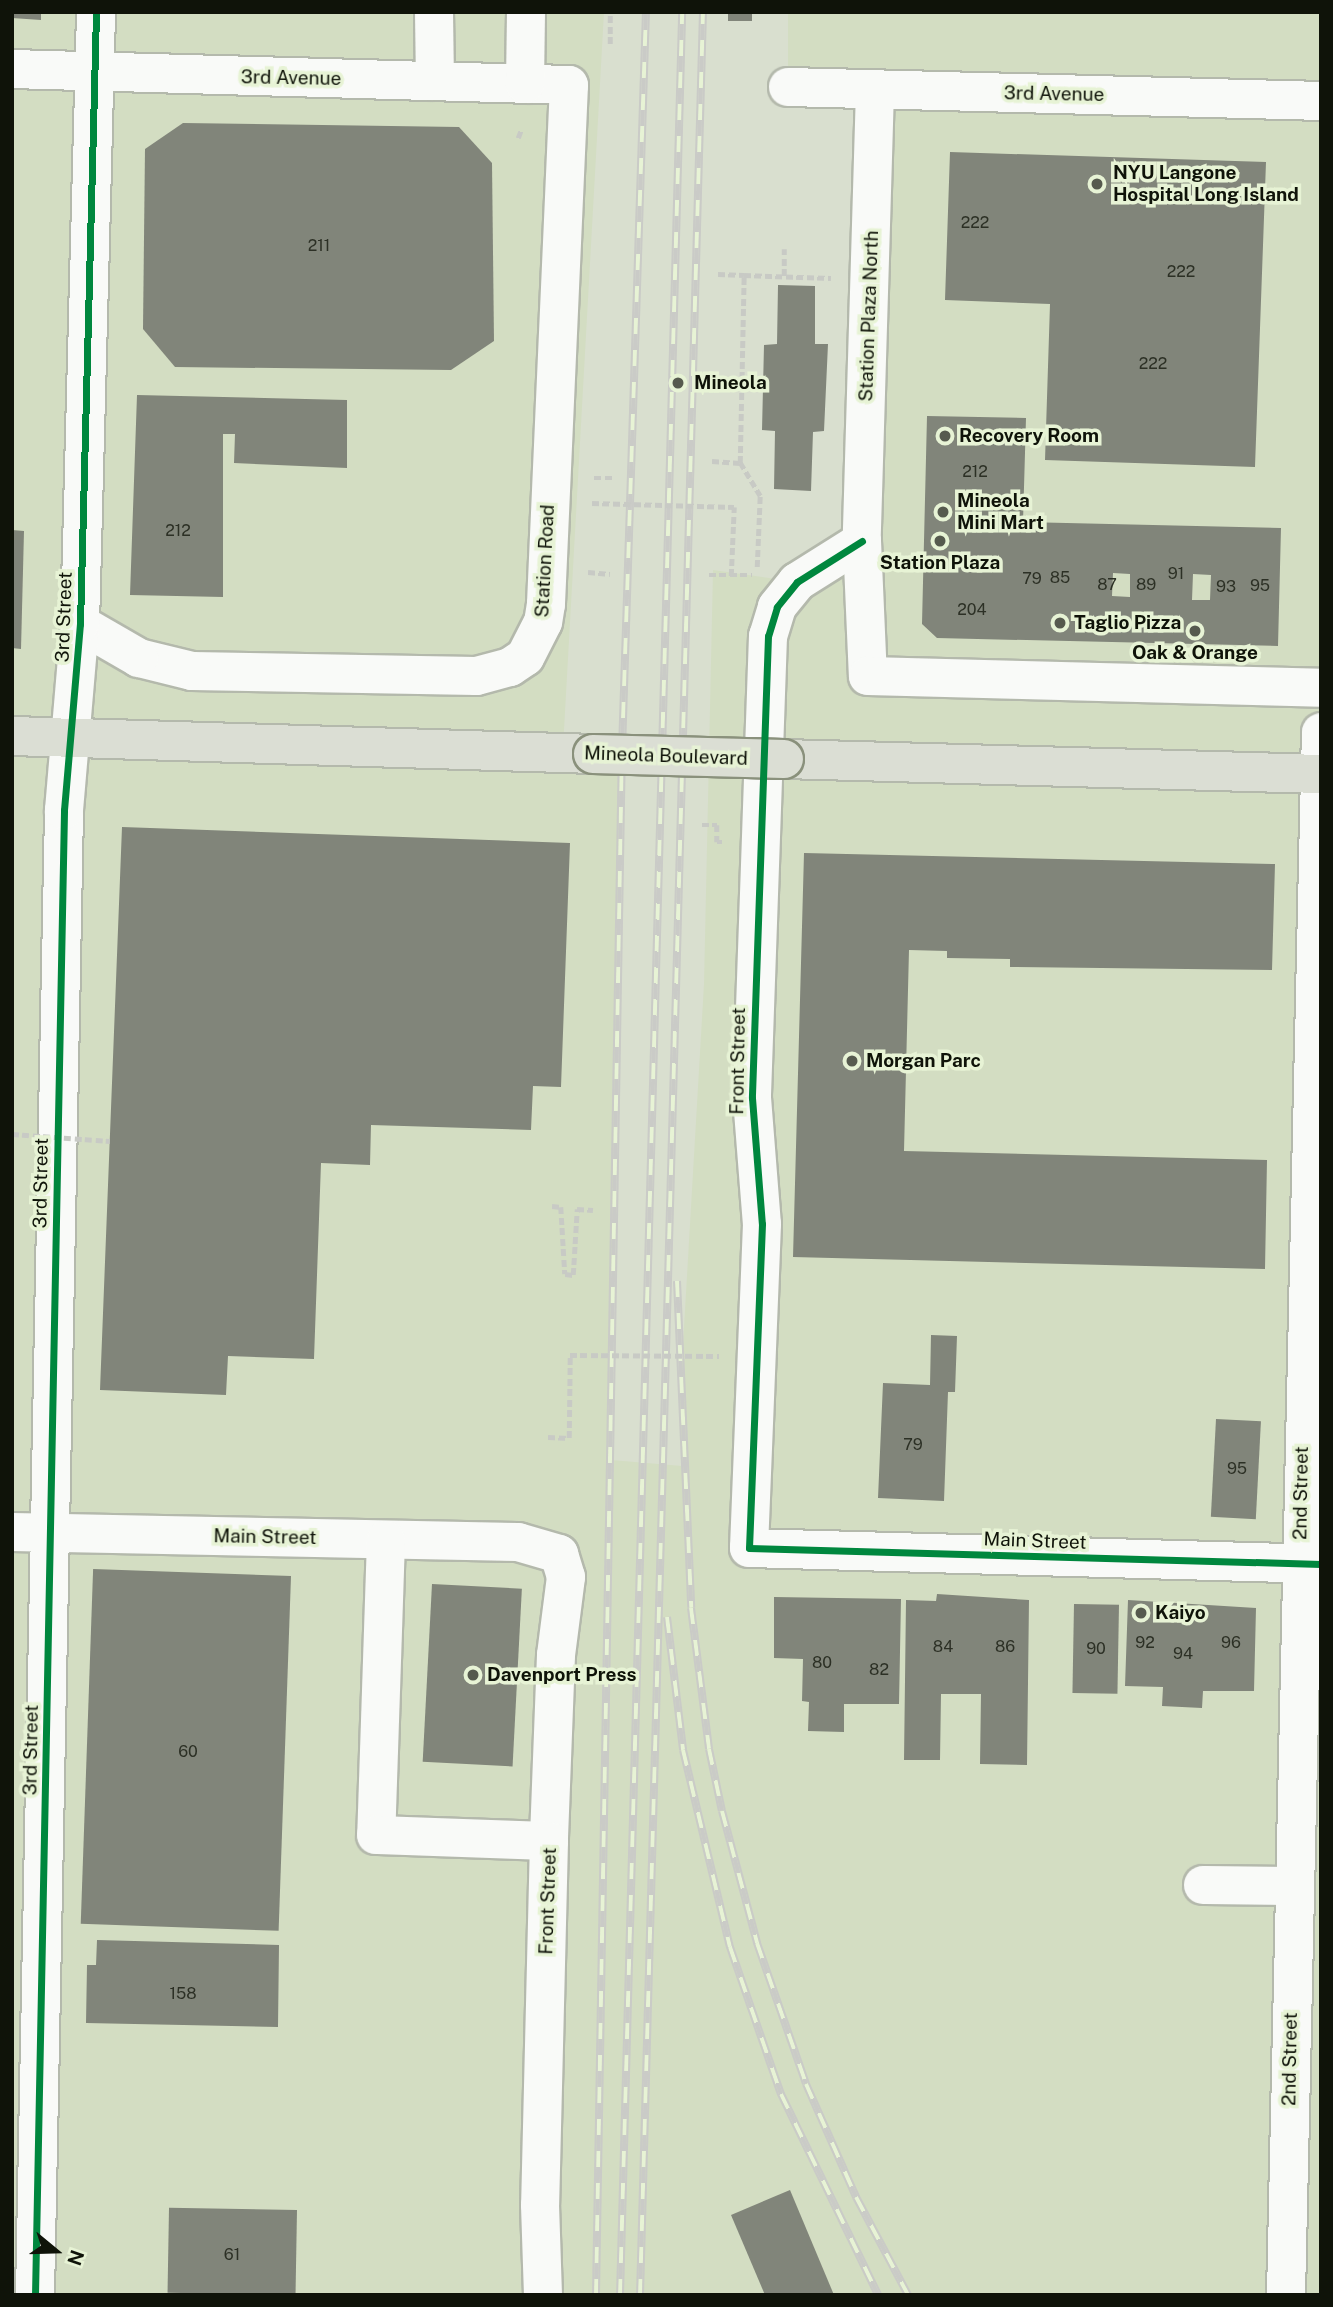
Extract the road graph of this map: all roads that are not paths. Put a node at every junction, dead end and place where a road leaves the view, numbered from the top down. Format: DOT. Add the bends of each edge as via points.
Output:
graph roads {
  1 [pos="96,12"];
  2 [pos="435,12"];
  3 [pos="526,12"];
  4 [pos="12,69"];
  5 [pos="95,73"];
  6 [pos="435,81"];
  7 [pos="524,84"];
  8 [pos="569,85"];
  9 [pos="788,87"];
  10 [pos="875,90"];
  11 [pos="1321,101"];
  12 [pos="862,541"];
  13 [pos="80,624"];
  14 [pos="1321,688"];
  15 [pos="1321,733"];
  16 [pos="12,736"];
  17 [pos="70,740"];
  18 [pos="1320,774"];
  19 [pos="12,1532"];
  20 [pos="50,1533"];
  21 [pos="386,1540"];
  22 [pos="518,1542"];
  23 [pos="749,1548"];
  24 [pos="1310,1563"];
  25 [pos="549,1841"];
  26 [pos="1203,1885"];
  27 [pos="1292,1886"];
  28 [pos="35,2295"];
  29 [pos="543,2295"];
  30 [pos="1286,2295"];
  1 -- 5 [label="street, 3rd Street"];
  2 -- 6 [label="street"];
  3 -- 7 [label="street"];
  4 -- 5 [label="street, 3rd Avenue"];
  5 -- 6 [label="street, 3rd Avenue"];
  5 -- 13 [label="street, 3rd Street"];
  6 -- 7 [label="street, 3rd Avenue"];
  7 -- 8 [label="street, 3rd Avenue"];
  8 -- 13 [label="street, Station Road" via="546,604 544,622 525,657 510,667 476,677 192,671 139,658"];
  9 -- 10 [label="street, 3rd Avenue"];
  10 -- 11 [label="street, 3rd Avenue"];
  10 -- 12 [label="street, Station Plaza North"];
  12 -- 14 [label="street, Station Plaza North" via="868,676"];
  12 -- 23 [label="street, Front Street" via="797,582 777,607 768,636 752,1098 762,1224"];
  13 -- 17 [label="street, 3rd Street"];
  15 -- 18 [label="street, 2nd Street"];
  16 -- 17 [label="main road, Mineola Boulevard"];
  17 -- 18 [label="main road, Mineola Boulevard, bridge"];
  17 -- 20 [label="street, 3rd Street" via="64,810"];
  18 -- 24 [label="street, 2nd Street"];
  19 -- 20 [label="street, Main Street"];
  20 -- 21 [label="street, Main Street"];
  20 -- 28 [label="street, 3rd Street"];
  21 -- 22 [label="street, Main Street"];
  21 -- 25 [label="street" via="376,1835"];
  22 -- 25 [label="street, Front Street" via="552,1549 566,1566 556,1655"];
  23 -- 24 [label="street, Main Street"];
  24 -- 27 [label="street, 2nd Street"];
  25 -- 29 [label="street, Front Street" via="540,2205"];
  26 -- 27 [label="street"];
  27 -- 30 [label="street, 2nd Street"];
}
